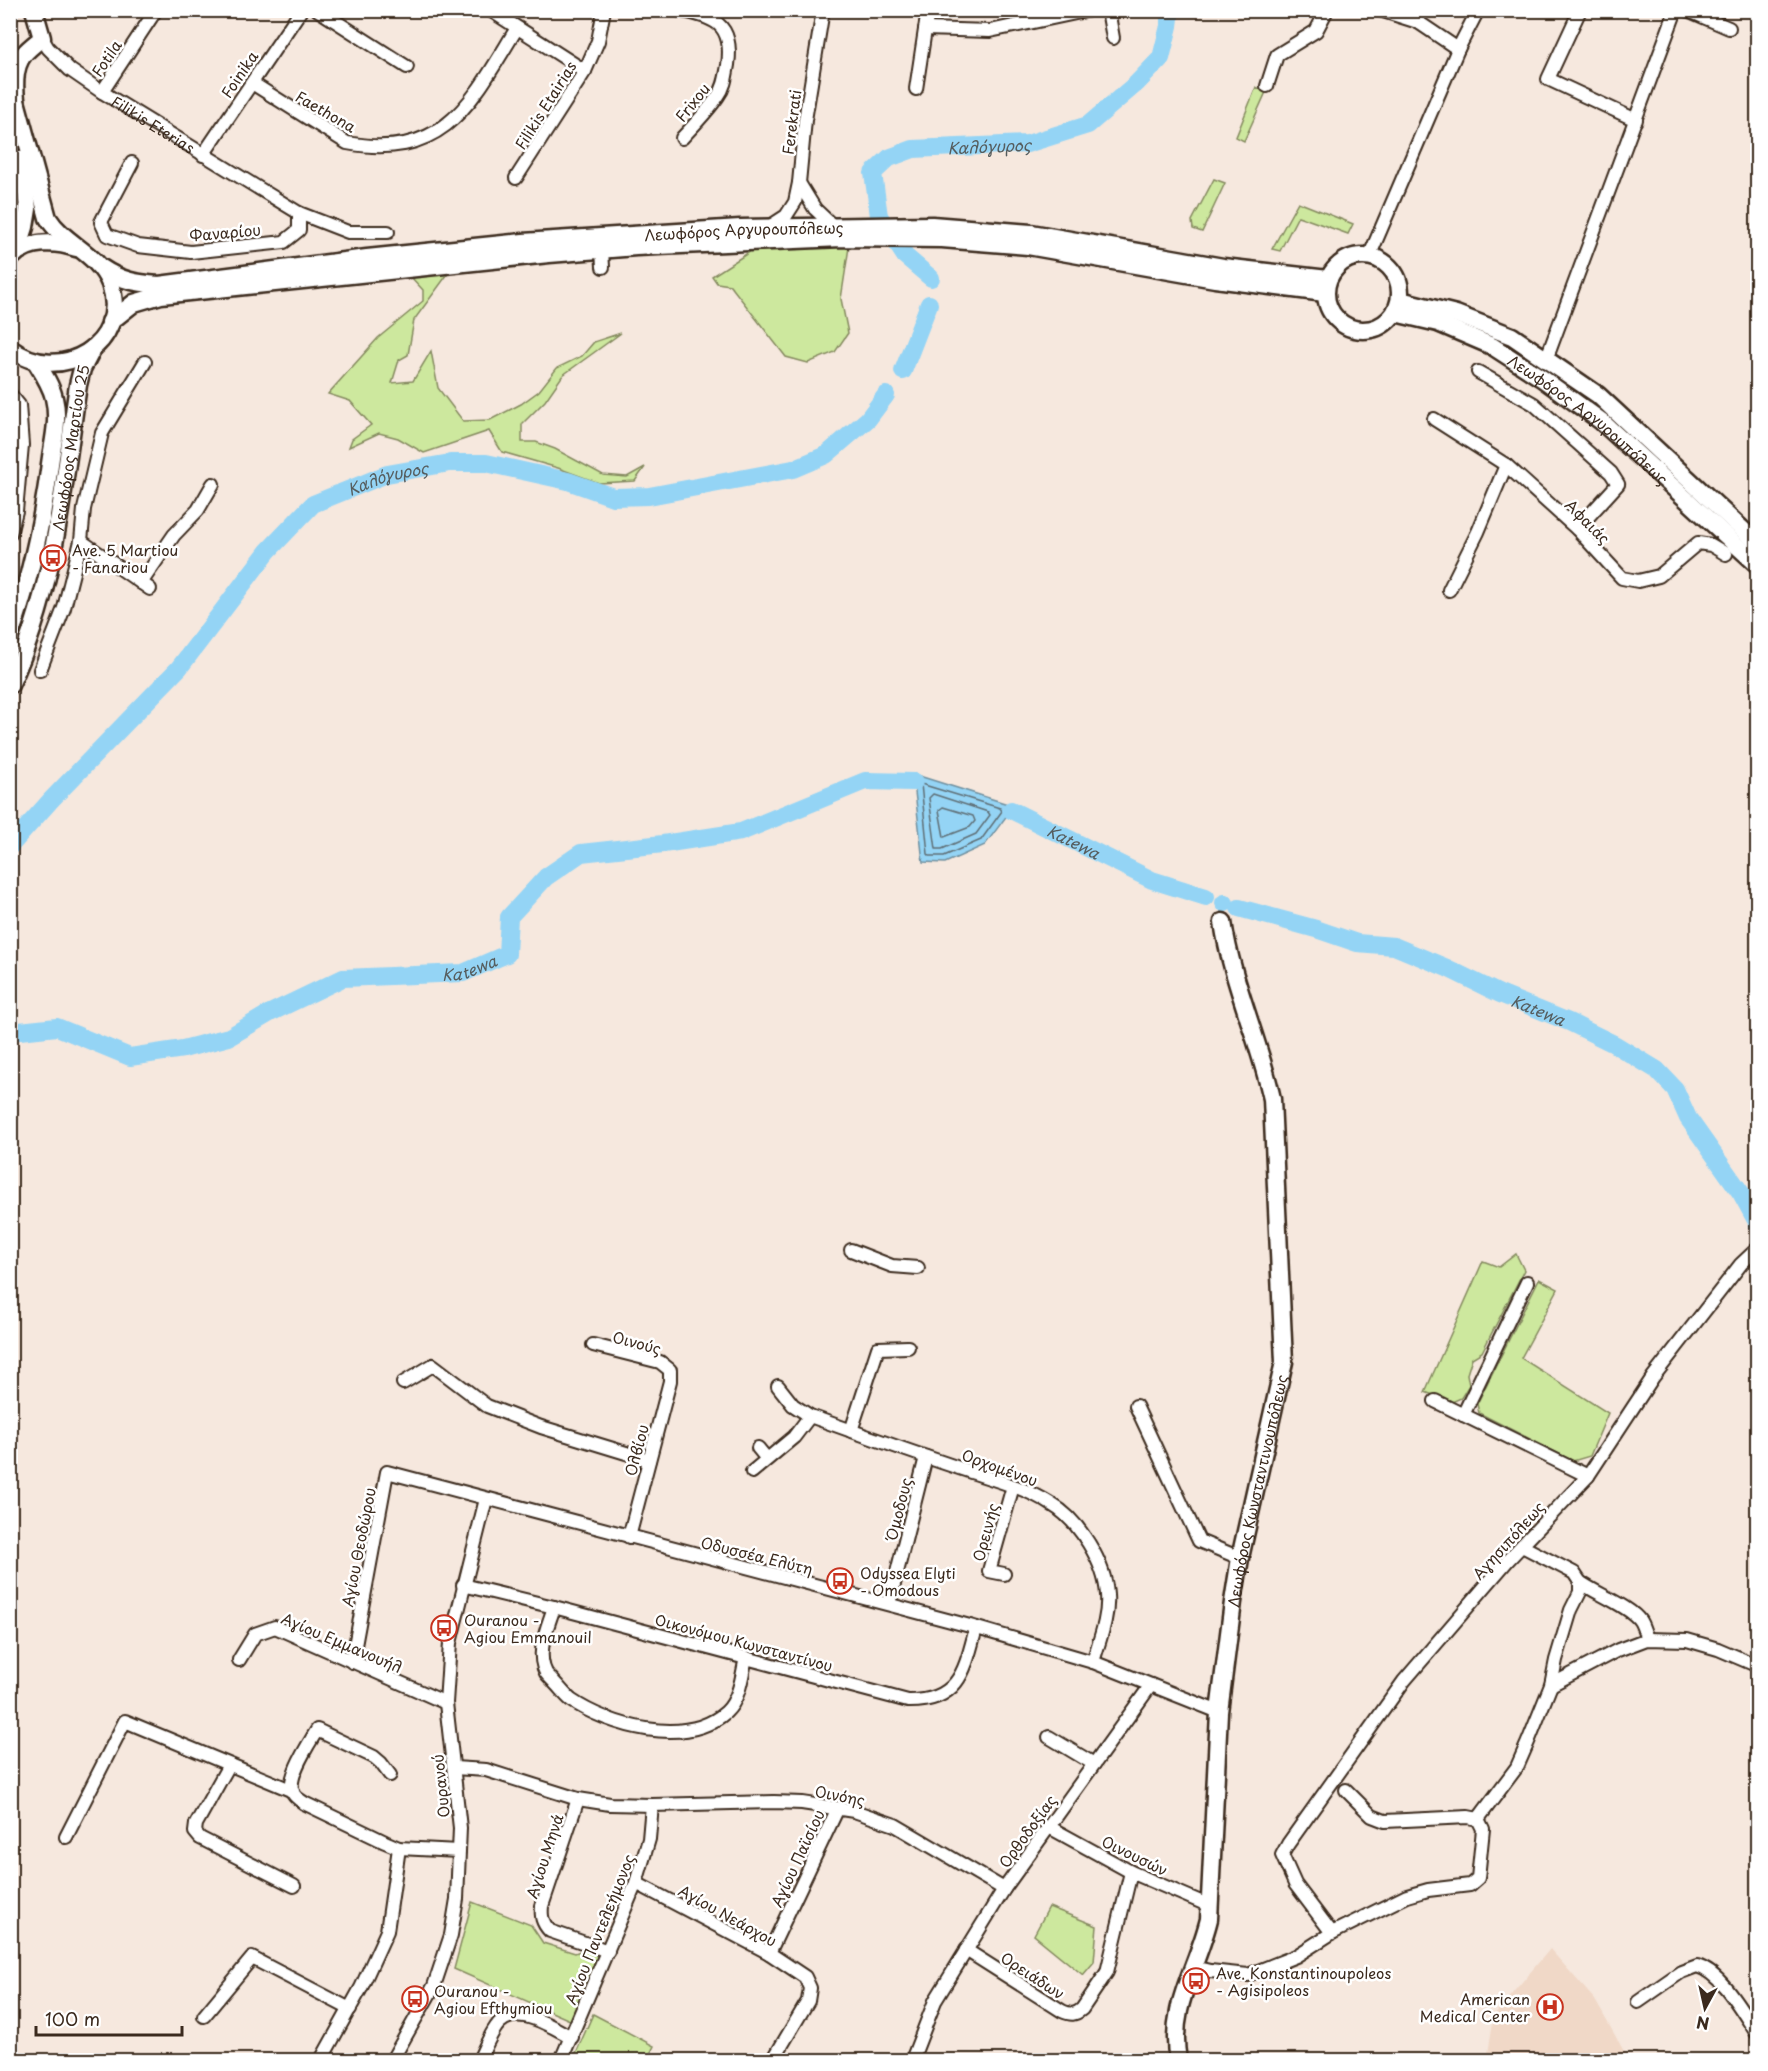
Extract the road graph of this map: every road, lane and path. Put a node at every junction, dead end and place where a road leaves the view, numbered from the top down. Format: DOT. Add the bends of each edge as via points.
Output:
graph roads {
  1 [pos="34,10"];
  2 [pos="302,10"];
  3 [pos="318,10"];
  4 [pos="490,10"];
  5 [pos="604,10"];
  6 [pos="677,10"];
  7 [pos="822,10"];
  8 [pos="928,10"];
  9 [pos="1090,10"];
  10 [pos="1108,10"];
  11 [pos="1327,10"];
  12 [pos="1380,10"];
  13 [pos="1478,10"];
  14 [pos="1580,10"];
  15 [pos="1676,10"];
  16 [pos="1687,10"];
  17 [pos="155,11"];
  18 [pos="1416,16"];
  19 [pos="517,28"];
  20 [pos="925,28"];
  21 [pos="1729,28"];
  22 [pos="42,38"];
  23 [pos="1113,38"];
  24 [pos="1458,49"];
  25 [pos="407,67"];
  26 [pos="585,71"];
  27 [pos="252,83"];
  28 [pos="1267,86"];
  29 [pos="916,88"];
  30 [pos="102,92"];
  31 [pos="16,101"];
  32 [pos="1636,120"];
  33 [pos="682,138"];
  34 [pos="202,155"];
  35 [pos="132,163"];
  36 [pos="516,178"];
  37 [pos="799,183"];
  38 [pos="299,213"];
  39 [pos="769,227"];
  40 [pos="388,232"];
  41 [pos="837,232"];
  42 [pos="82,250"];
  43 [pos="602,250"];
  44 [pos="14,256"];
  45 [pos="1369,257"];
  46 [pos="603,267"];
  47 [pos="102,268"];
  48 [pos="1326,286"];
  49 [pos="160,290"];
  50 [pos="1397,307"];
  51 [pos="110,322"];
  52 [pos="10,348"];
  53 [pos="94,348"];
  54 [pos="1546,360"];
  55 [pos="36,362"];
  56 [pos="145,362"];
  57 [pos="1478,372"];
  58 [pos="10,394"];
  59 [pos="1434,419"];
  60 [pos="1506,465"];
  61 [pos="213,484"];
  62 [pos="1577,529"];
  63 [pos="10,534"];
  64 [pos="81,541"];
  65 [pos="1758,544"];
  66 [pos="1726,554"];
  67 [pos="1758,565"];
  68 [pos="1449,590"];
  69 [pos="10,635"];
  70 [pos="40,670"];
  71 [pos="10,685"];
  72 [pos="1223,922"];
  73 [pos="1758,1248"];
  74 [pos="851,1250"];
  75 [pos="1752,1261"];
  76 [pos="918,1268"];
  77 [pos="1527,1282"];
  78 [pos="593,1345"];
  79 [pos="908,1347"];
  80 [pos="670,1370"];
  81 [pos="403,1383"];
  82 [pos="778,1386"];
  83 [pos="1435,1401"];
  84 [pos="1136,1406"];
  85 [pos="1463,1415"];
  86 [pos="810,1416"];
  87 [pos="851,1431"];
  88 [pos="758,1448"];
  89 [pos="926,1457"];
  90 [pos="649,1460"];
  91 [pos="767,1460"];
  92 [pos="387,1472"];
  93 [pos="752,1472"];
  94 [pos="1588,1476"];
  95 [pos="1013,1486"];
  96 [pos="486,1499"];
  97 [pos="629,1537"];
  98 [pos="1522,1546"];
  99 [pos="1240,1558"];
  100 [pos="1004,1574"];
  101 [pos="1580,1582"];
  102 [pos="463,1586"];
  103 [pos="889,1604"];
  104 [pos="554,1607"];
  105 [pos="976,1628"];
  106 [pos="1647,1639"];
  107 [pos="746,1657"];
  108 [pos="238,1660"];
  109 [pos="352,1662"];
  110 [pos="1093,1662"];
  111 [pos="1758,1666"];
  112 [pos="1551,1684"];
  113 [pos="1151,1685"];
  114 [pos="446,1703"];
  115 [pos="1219,1712"];
  116 [pos="1049,1737"];
  117 [pos="1094,1764"];
  118 [pos="230,1765"];
  119 [pos="454,1768"];
  120 [pos="390,1775"];
  121 [pos="1346,1790"];
  122 [pos="293,1791"];
  123 [pos="578,1799"];
  124 [pos="652,1805"];
  125 [pos="838,1808"];
  126 [pos="1478,1819"];
  127 [pos="1049,1827"];
  128 [pos="66,1837"];
  129 [pos="399,1848"];
  130 [pos="459,1851"];
  131 [pos="1131,1872"];
  132 [pos="636,1883"];
  133 [pos="294,1886"];
  134 [pos="1004,1889"];
  135 [pos="1210,1906"];
  136 [pos="1332,1933"];
  137 [pos="966,1950"];
  138 [pos="608,1952"];
  139 [pos="769,1953"];
  140 [pos="1193,1966"];
  141 [pos="1638,2002"];
  142 [pos="350,2009"];
  143 [pos="204,2016"];
  144 [pos="1758,2035"];
  145 [pos="572,2037"];
  146 [pos="321,2061"];
  147 [pos="392,2061"];
  148 [pos="479,2061"];
  149 [pos="561,2061"];
  150 [pos="773,2061"];
  151 [pos="912,2061"];
  152 [pos="1178,2061"];
  1 -- 22 [label="main road, Filikis Eterias"];
  2 -- 27 [label="street, Foinika"];
  3 -- 25 [label="street"];
  4 -- 19 [label="street"];
  5 -- 26 [label="street, Filikis Etairias" via="598,41"];
  6 -- 33 [label="street, Frixou" via="703,15 719,24 727,36 729,55 726,81 719,95"];
  7 -- 37 [label="street, Ferekrati"];
  8 -- 20 [label="street"];
  9 -- 20 [label="street" via="990,31"];
  10 -- 23 [label="street"];
  11 -- 28 [label="street" via="1316,31 1277,56"];
  12 -- 18 [label="street"];
  13 -- 24 [label="street"];
  14 -- 32 [label="street" via="1548,79"];
  15 -- 32 [label="street"];
  16 -- 21 [label="street"];
  17 -- 30 [label="street, Fotila"];
  18 -- 24 [label="street"];
  19 -- 26 [label="street"];
  19 -- 27 [label="street, Faethona" via="472,101 423,139 399,146 347,143"];
  20 -- 29 [label="street"];
  22 -- 30 [label="street, Filikis Eterias" via="70,70"];
  22 -- 31 [label="main road" via="18,63"];
  24 -- 45 [label="street"];
  26 -- 36 [label="street, Filikis Etairias"];
  27 -- 34 [label="street, Foinika"];
  30 -- 34 [label="street, Filikis Eterias"];
  31 -- 42 [label="main road" via="48,218 55,229"];
  31 -- 44 [label="main road" via="27,209"];
  32 -- 54 [label="street"];
  34 -- 38 [label="street, Filikis Eterias"];
  35 -- 38 [label="street, Φαναρίου" via="101,222 107,236 138,246 191,252 284,242 299,230"];
  37 -- 39 [label="street, Ferekrati" via="795,202 786,216"];
  37 -- 41 [label="street" via="815,209"];
  38 -- 40 [label="street" via="348,232"];
  39 -- 41 [label="main road, Λεωφόρος Αργυρουπόλεως"];
  39 -- 49 [label="main road, Λεωφόρος Αργυρουπόλεως" via="523,242 367,258"];
  41 -- 43 [label="main road, Λεωφόρος Αργυρουπόλεως"];
  41 -- 48 [label="main road, Λεωφόρος Αργυρουπόλεως" via="1028,246 1215,279"];
  41 -- 48 [label="main road, Λεωφόρος Αργυρουπόλεως" via="932,225 1031,233"];
  42 -- 44 [label="main road" via="61,242 38,243"];
  42 -- 47 [label="main road"];
  43 -- 46 [label="street"];
  43 -- 49 [label="main road, Λεωφόρος Αργυρουπόλεως"];
  45 -- 48 [label="main road" via="1342,261"];
  45 -- 50 [label="main road" via="1392,270 1400,290"];
  47 -- 49 [label="main road" via="115,277"];
  47 -- 51 [label="main road" via="113,304"];
  48 -- 50 [label="main road" via="1332,315 1352,329 1376,328 1387,322"];
  49 -- 51 [label="main road" via="134,303"];
  50 -- 54 [label="main road, Λεωφόρος Αργυρουπόλεως" via="1456,314 1512,336"];
  50 -- 67 [label="main road, Λεωφόρος Αργυρουπόλεως" via="1492,346 1602,421"];
  51 -- 53 [label="main road, Λεωφόρος Μαρτίου 25"];
  52 -- 55 [label="main road"];
  53 -- 55 [label="main road" via="76,359 56,364"];
  53 -- 71 [label="main road, Λεωφόρος Μαρτίου 25" via="78,385 58,521 40,608"];
  54 -- 65 [label="main road, Λεωφόρος Αργυρουπόλεως" via="1598,395"];
  55 -- 69 [label="main road, Λεωφόρος Μαρτίου 25" via="50,385 56,421 44,508 23,599"];
  56 -- 64 [label="street" via="102,433 84,509"];
  57 -- 62 [label="street" via="1534,404 1611,472 1618,484"];
  58 -- 63 [label="street" via="19,405 22,445"];
  59 -- 60 [label="street, Αφαιάς"];
  60 -- 62 [label="street, Αφαιάς"];
  60 -- 68 [label="street"];
  61 -- 64 [label="street" via="198,510 174,535 145,586"];
  62 -- 66 [label="street, Αφαιάς" via="1622,578 1638,581 1659,576 1698,543"];
  64 -- 70 [label="street" via="64,608"];
  72 -- 99 [label="main road, Λεωφόρος Κωνσταντινουπόλεως" via="1230,961 1272,1099 1284,1345 1281,1381"];
  73 -- 75 [label="street, Αγησιπόλεως"];
  74 -- 76 [label="street" via="891,1266"];
  75 -- 94 [label="street, Αγησιπόλεως" via="1653,1377"];
  77 -- 85 [label="street"];
  78 -- 80 [label="street, Οινούς" via="660,1362"];
  79 -- 87 [label="street" via="878,1348"];
  80 -- 90 [label="street, Ολβίου"];
  81 -- 90 [label="street" via="433,1365 487,1406"];
  82 -- 86 [label="street, Ορχομένου" via="793,1405"];
  83 -- 85 [label="street"];
  84 -- 99 [label="street" via="1199,1541"];
  85 -- 94 [label="street"];
  86 -- 87 [label="street, Ορχομένου"];
  86 -- 91 [label="street" via="794,1437"];
  87 -- 89 [label="street, Ορχομένου"];
  88 -- 91 [label="street"];
  89 -- 95 [label="street, Ορχομένου"];
  89 -- 103 [label="street, Όμοδους"];
  90 -- 97 [label="street, Ολβίου"];
  91 -- 93 [label="street"];
  92 -- 96 [label="street, Οδυσσέα Ελύτη"];
  92 -- 109 [label="street, Αγίου Θεοδώρου"];
  94 -- 98 [label="street, Αγησιπόλεως"];
  95 -- 100 [label="street, Ορεινής" via="989,1571"];
  95 -- 110 [label="street, Ορχομένου" via="1052,1504 1083,1535 1094,1553 1107,1595 1106,1615"];
  96 -- 97 [label="street, Οδυσσέα Ελύτη"];
  96 -- 102 [label="street, Ουρανού"];
  97 -- 103 [label="street, Οδυσσέα Ελύτη"];
  98 -- 101 [label="street" via="1574,1573"];
  98 -- 136 [label="street, Αγησιπόλεως" via="1404,1681 1282,1855 1295,1884"];
  99 -- 115 [label="main road, Λεωφόρος Κωνσταντινουπόλεως"];
  101 -- 106 [label="street" via="1631,1611 1640,1620"];
  101 -- 112 [label="street"];
  102 -- 104 [label="street, Οικονόμου Κωνσταντίνου"];
  102 -- 114 [label="street, Ουρανού" via="450,1643"];
  103 -- 105 [label="street, Οδυσσέα Ελύτη"];
  104 -- 107 [label="street, Οικονόμου Κωνσταντίνου"];
  104 -- 107 [label="street" via="541,1649 546,1672 570,1699 604,1718 643,1730 675,1731 704,1725 726,1712 737,1697"];
  105 -- 107 [label="street, Οικονόμου Κωνσταντίνου" via="960,1679 930,1699 908,1701"];
  105 -- 110 [label="street, Οδυσσέα Ελύτη"];
  106 -- 111 [label="street" via="1687,1640"];
  106 -- 112 [label="street"];
  108 -- 109 [label="street, Αγίου Εμμανουήλ" via="255,1634 275,1627"];
  109 -- 114 [label="street, Αγίου Εμμανουήλ"];
  110 -- 113 [label="street, Οδυσσέα Ελύτη"];
  112 -- 126 [label="street" via="1517,1767"];
  113 -- 115 [label="street, Οδυσσέα Ελύτη"];
  113 -- 117 [label="street, Ορθοδοξίας"];
  114 -- 119 [label="street, Ουρανού"];
  115 -- 135 [label="main road, Λεωφόρος Κωνσταντινουπόλεως"];
  116 -- 117 [label="street"];
  117 -- 127 [label="street, Ορθοδοξίας"];
  118 -- 122 [label="street"];
  118 -- 128 [label="street" via="125,1721"];
  118 -- 133 [label="street" via="195,1832"];
  119 -- 123 [label="street, Οινόης" via="486,1770"];
  119 -- 130 [label="street, Ουρανού"];
  120 -- 122 [label="street" via="374,1757 317,1730 294,1772"];
  121 -- 126 [label="street" via="1372,1816 1385,1821 1468,1816"];
  122 -- 129 [label="street" via="304,1803"];
  123 -- 124 [label="street, Οινόης"];
  123 -- 138 [label="street, Αγίου Μηνά" via="541,1914 545,1927 555,1934"];
  124 -- 125 [label="street, Οινόης" via="774,1802"];
  124 -- 132 [label="street, Αγίου Παντελεήμονος" via="649,1839"];
  125 -- 134 [label="street, Οινόης" via="895,1825"];
  125 -- 139 [label="street, Αγίου Παϊσίου"];
  126 -- 136 [label="street" via="1483,1829 1478,1878 1470,1885 1407,1896"];
  127 -- 131 [label="street, Οινουσών"];
  127 -- 134 [label="street, Ορθοδοξίας"];
  129 -- 130 [label="street"];
  129 -- 142 [label="street" via="387,1931"];
  130 -- 147 [label="street, Ουρανού" via="457,1899 442,1964"];
  131 -- 135 [label="street, Οινουσών"];
  131 -- 137 [label="street, Ορειάδων" via="1107,1972 1077,2013 1062,2012"];
  132 -- 138 [label="street, Αγίου Παντελεήμονος"];
  132 -- 139 [label="street, Αγίου Νεάρχου"];
  134 -- 137 [label="street, Ορθοδοξίας"];
  135 -- 140 [label="main road, Λεωφόρος Κωνσταντινουπόλεως"];
  136 -- 140 [label="street" via="1296,1956 1248,1975"];
  137 -- 151 [label="street, Ορθοδοξίας" via="936,2001"];
  138 -- 145 [label="street, Αγίου Παντελεήμονος"];
  139 -- 150 [label="street, Αγίου Νεάρχου" via="805,1977 810,1988 808,2001"];
  140 -- 152 [label="main road, Λεωφόρος Κωνσταντινουπόλεως" via="1178,2006"];
  141 -- 144 [label="street" via="1681,1972 1697,1966 1722,1984"];
  142 -- 143 [label="street" via="252,1958"];
  142 -- 146 [label="street"];
  145 -- 148 [label="street" via="531,2017 511,2016 496,2026"];
  145 -- 149 [label="street, Αγίου Παντελεήμονος"];
}
